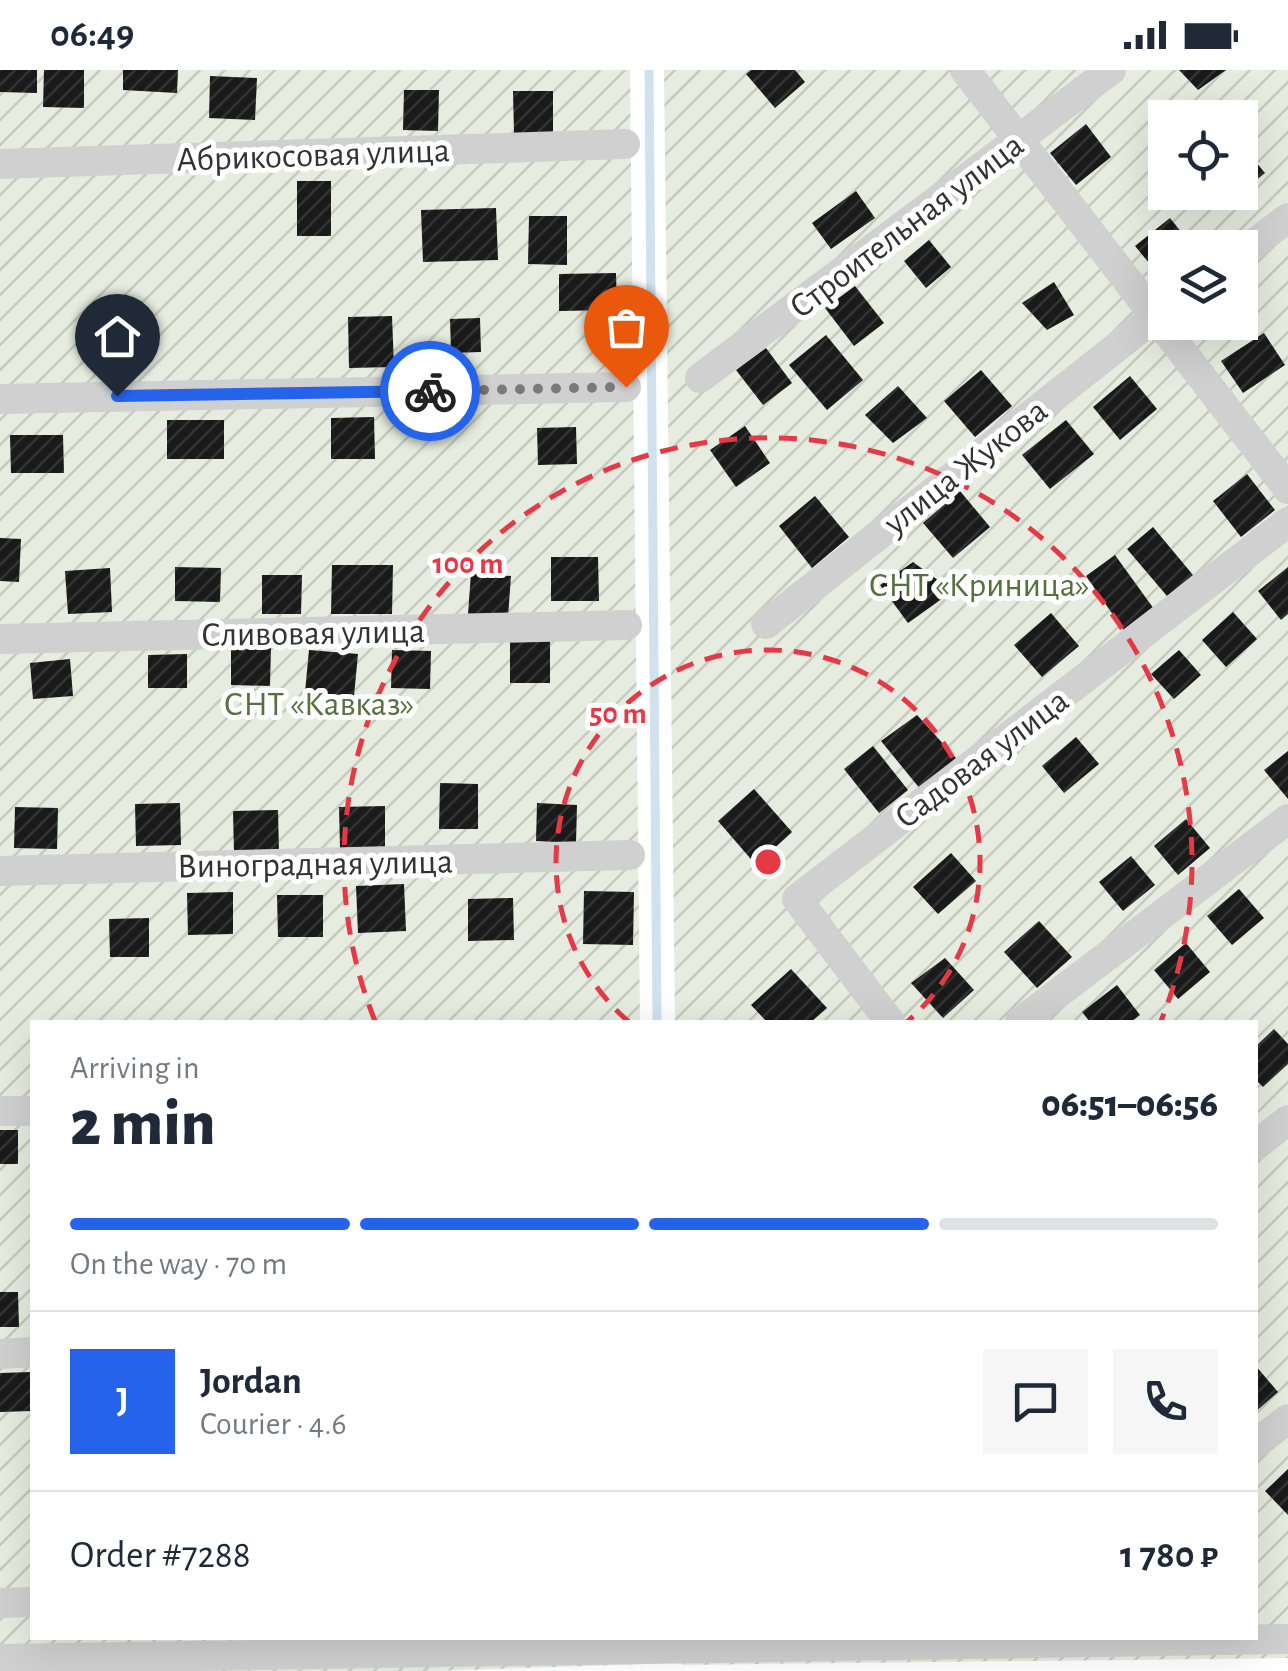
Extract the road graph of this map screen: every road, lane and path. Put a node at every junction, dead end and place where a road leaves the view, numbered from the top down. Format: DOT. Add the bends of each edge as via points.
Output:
graph roads {
  1 [pos="964,70"];
  2 [pos="1111,70"];
  3 [pos="1018,142"];
  4 [pos="626,144"];
  5 [pos="0,164"];
  6 [pos="1288,218"];
  7 [pos="1258,240"];
  8 [pos="1148,297"];
  9 [pos="1148,322"];
  10 [pos="1181,340"];
  11 [pos="700,378"];
  12 [pos="626,387"];
  13 [pos="0,399"];
  14 [pos="1288,489"];
  15 [pos="1288,522"];
  16 [pos="766,624"];
  17 [pos="626,625"];
  18 [pos="0,638"];
  19 [pos="1288,819"];
  20 [pos="630,855"];
  21 [pos="0,871"];
  22 [pos="888,1020"];
  23 [pos="1023,1020"];
  24 [pos="30,1110"];
  25 [pos="0,1111"];
  26 [pos="1288,1120"];
  27 [pos="1258,1144"];
  28 [pos="30,1352"];
  29 [pos="0,1354"];
  30 [pos="1288,1419"];
  31 [pos="1258,1442"];
  32 [pos="30,1602"];
  33 [pos="0,1603"];
  34 [pos="1288,1639"];
  35 [pos="1016,1640"];
  36 [pos="1184,1657"];
  37 [pos="0,1659"];
  38 [pos="463,1661"];
  1 -- 3 [label="street"];
  2 -- 3 [label="street, Строительная улица"];
  3 -- 8 [label="street"];
  3 -- 11 [label="street, Строительная улица"];
  4 -- 5 [label="street, Абрикосовая улица"];
  6 -- 7 [label="street"];
  9 -- 16 [label="street, улица Жукова"];
  10 -- 14 [label="street"];
  12 -- 13 [label="street"];
  15 -- 22 [label="street, Садовая улица" via="797,899"];
  17 -- 18 [label="street, Сливовая улица"];
  19 -- 23 [label="street"];
  20 -- 21 [label="street, Виноградная улица"];
  24 -- 25 [label="street"];
  26 -- 27 [label="street"];
  28 -- 29 [label="street"];
  30 -- 31 [label="street"];
  32 -- 33 [label="street"];
  34 -- 36 [label="street"];
  35 -- 36 [label="street"];
  35 -- 38 [label="street" via="647,1649"];
  37 -- 38 [label="street"];
}
